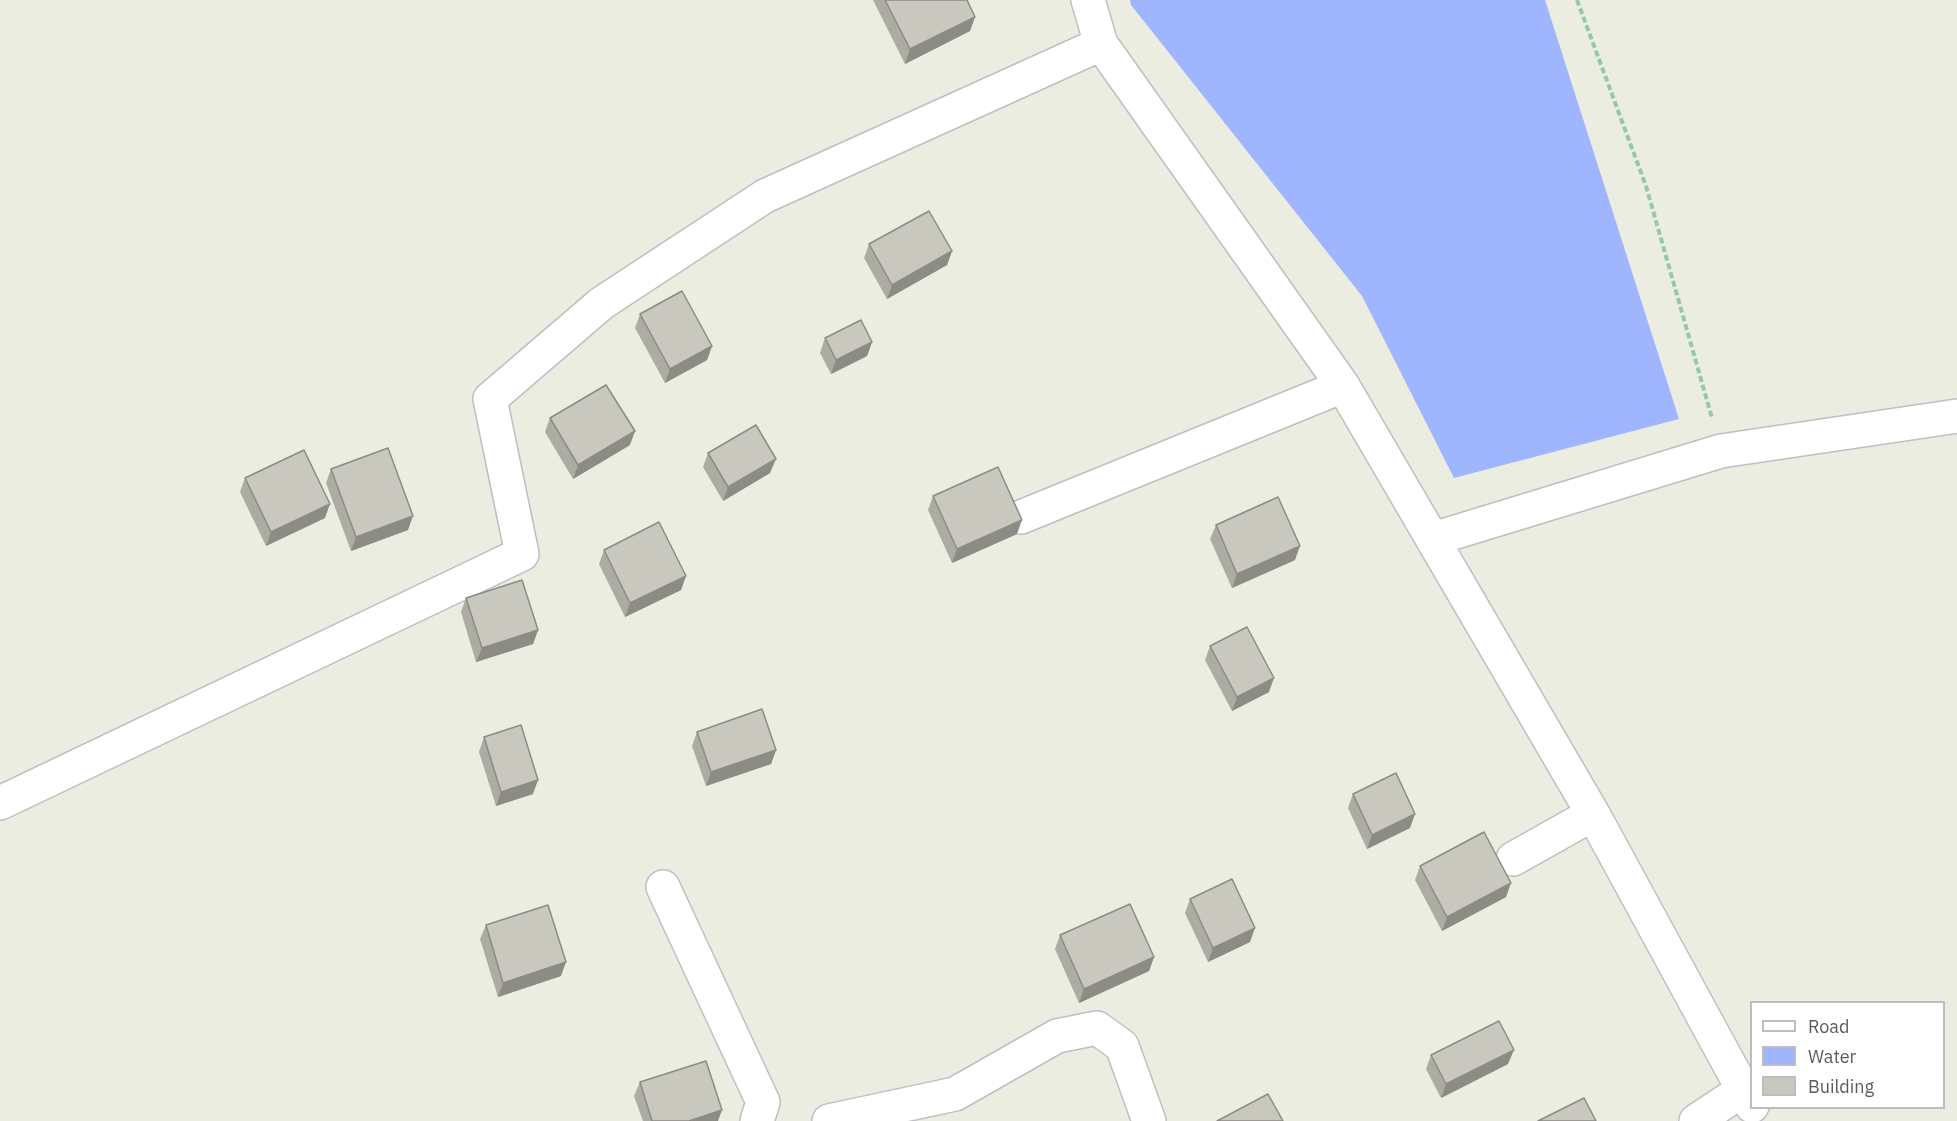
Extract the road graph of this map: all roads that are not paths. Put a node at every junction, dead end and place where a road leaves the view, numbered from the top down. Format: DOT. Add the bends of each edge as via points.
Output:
graph roads {
  1 [pos="1088,0"];
  2 [pos="1101,44"];
  3 [pos="1343,386"];
  4 [pos="1957,416"];
  5 [pos="1021,517"];
  6 [pos="1432,539"];
  7 [pos="0,803"];
  8 [pos="1593,814"];
  9 [pos="1513,859"];
  10 [pos="663,887"];
  11 [pos="1749,1101"];
  12 [pos="757,1121"];
  13 [pos="829,1121"];
  14 [pos="1149,1121"];
  15 [pos="1696,1121"];
  1 -- 2 [label="street"];
  2 -- 3 [label="street"];
  2 -- 7 [label="street" via="765,196 602,303 490,399 522,554"];
  3 -- 5 [label="street"];
  3 -- 6 [label="street"];
  4 -- 6 [label="street" via="1721,451"];
  6 -- 8 [label="street"];
  8 -- 9 [label="street"];
  8 -- 11 [label="street"];
  10 -- 12 [label="street" via="763,1102"];
  11 -- 15 [label="street"];
  13 -- 14 [label="street" via="955,1094 1057,1036 1096,1028 1122,1046"];
}
